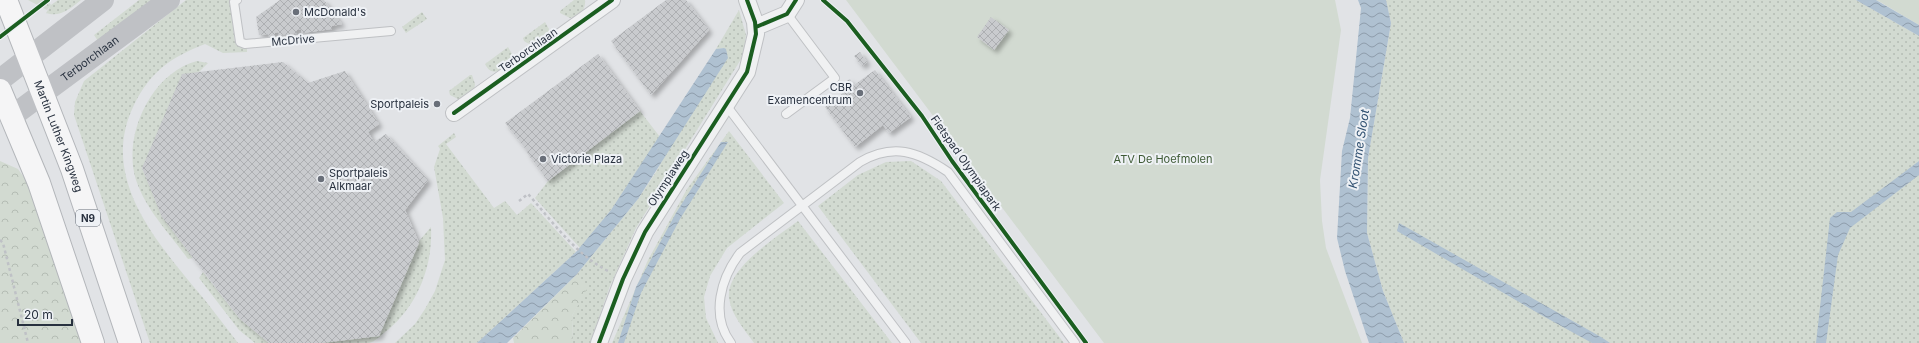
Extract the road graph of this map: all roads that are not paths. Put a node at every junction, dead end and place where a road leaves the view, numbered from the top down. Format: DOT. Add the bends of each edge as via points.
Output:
graph roads {
  1 [pos="6,0"];
  2 [pos="103,0"];
  3 [pos="169,0"];
  4 [pos="237,0"];
  5 [pos="612,0"];
  6 [pos="747,0"];
  7 [pos="796,0"];
  8 [pos="787,14"];
  9 [pos="756,27"];
  10 [pos="391,31"];
  11 [pos="29,58"];
  12 [pos="0,80"];
  13 [pos="0,90"];
  14 [pos="42,93"];
  15 [pos="726,105"];
  16 [pos="454,113"];
  17 [pos="786,114"];
  18 [pos="11,117"];
  19 [pos="801,206"];
  20 [pos="93,343"];
  21 [pos="130,343"];
  22 [pos="599,343"];
  23 [pos="731,343"];
  24 [pos="906,343"];
  25 [pos="1075,343"];
  1 -- 11 [label="highway, Martin Luther Kingweg / N9"];
  2 -- 11 [label="main road"];
  3 -- 14 [label="main road, Terborchlaan"];
  4 -- 10 [label="lane, McDrive" via="234,2 240,42 245,44"];
  5 -- 16 [label="street, Terborchlaan"];
  6 -- 9 [label="street, Olympiaweg"];
  7 -- 8 [label="street"];
  8 -- 9 [label="street"];
  8 -- 17 [label="lane" via="835,78"];
  9 -- 15 [label="street, Olympiaweg" via="747,72"];
  11 -- 12 [label="main road"];
  11 -- 14 [label="highway, Martin Luther Kingweg / N9"];
  13 -- 18 [label="highway"];
  14 -- 18 [label="main road, Terborchlaan"];
  14 -- 21 [label="highway, Martin Luther Kingweg / N9" via="72,169"];
  15 -- 19 [label="lane"];
  15 -- 22 [label="street, Olympiaweg" via="645,232 623,279"];
  18 -- 20 [label="highway" via="41,191"];
  19 -- 23 [label="lane" via="740,253 730,267 722,285 720,303 721,321"];
  19 -- 24 [label="lane"];
  19 -- 25 [label="lane" via="873,154 889,151 907,152 930,160 948,172"];
}
